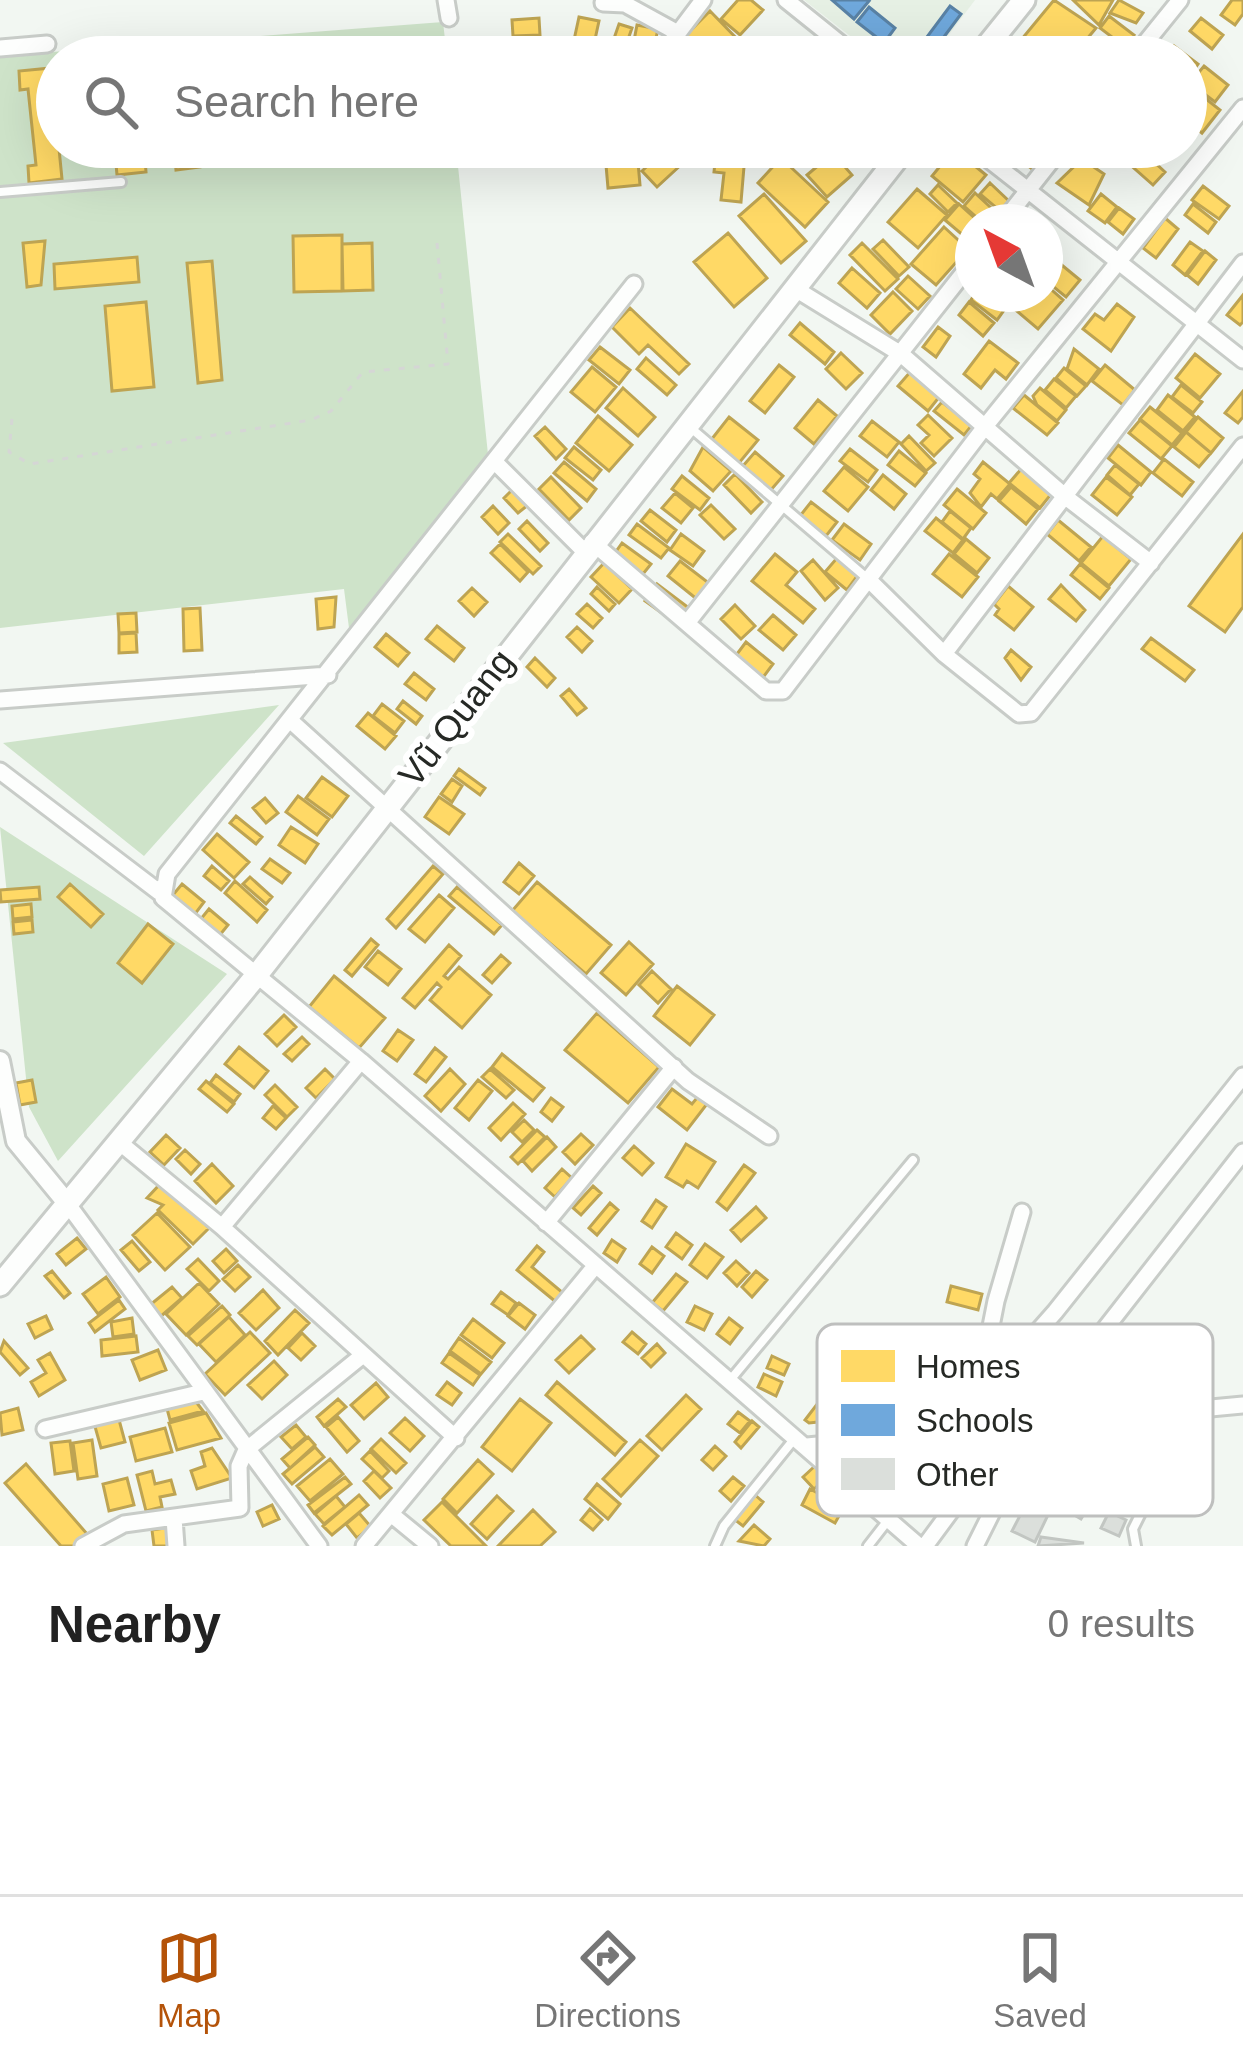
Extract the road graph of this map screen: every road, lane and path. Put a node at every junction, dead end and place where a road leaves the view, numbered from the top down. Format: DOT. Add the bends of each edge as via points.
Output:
graph roads {
  1 [pos="446,0"];
  2 [pos="703,0"];
  3 [pos="786,0"];
  4 [pos="1024,0"];
  5 [pos="1180,0"];
  6 [pos="603,3"];
  7 [pos="449,18"];
  8 [pos="678,33"];
  9 [pos="676,36"];
  10 [pos="831,36"];
  11 [pos="995,36"];
  12 [pos="1151,36"];
  13 [pos="36,45"];
  14 [pos="0,48"];
  15 [pos="1243,108"];
  16 [pos="1207,151"];
  17 [pos="889,168"];
  18 [pos="1003,168"];
  19 [pos="1045,168"];
  20 [pos="1193,168"];
  21 [pos="121,182"];
  22 [pos="1030,187"];
  23 [pos="0,192"];
  24 [pos="1017,204"];
  25 [pos="437,243"];
  26 [pos="1118,257"];
  27 [pos="1243,263"];
  28 [pos="634,284"];
  29 [pos="955,284"];
  30 [pos="794,289"];
  31 [pos="1196,322"];
  32 [pos="901,354"];
  33 [pos="1243,360"];
  34 [pos="12,419"];
  35 [pos="685,423"];
  36 [pos="987,424"];
  37 [pos="1243,446"];
  38 [pos="495,462"];
  39 [pos="1067,499"];
  40 [pos="781,504"];
  41 [pos="588,547"];
  42 [pos="1151,563"];
  43 [pos="869,580"];
  44 [pos="687,622"];
  45 [pos="944,654"];
  46 [pos="328,675"];
  47 [pos="0,700"];
  48 [pos="292,722"];
  49 [pos="0,771"];
  50 [pos="386,808"];
  51 [pos="162,887"];
  52 [pos="256,976"];
  53 [pos="0,1061"];
  54 [pos="361,1061"];
  55 [pos="674,1067"];
  56 [pos="1243,1076"];
  57 [pos="770,1136"];
  58 [pos="8,1141"];
  59 [pos="119,1142"];
  60 [pos="1243,1153"];
  61 [pos="913,1160"];
  62 [pos="67,1203"];
  63 [pos="1022,1211"];
  64 [pos="546,1223"];
  65 [pos="222,1227"];
  66 [pos="596,1264"];
  67 [pos="0,1285"];
  68 [pos="995,1324"];
  69 [pos="1044,1324"];
  70 [pos="1109,1324"];
  71 [pos="363,1355"];
  72 [pos="730,1379"];
  73 [pos="203,1391"];
  74 [pos="1243,1405"];
  75 [pos="1213,1408"];
  76 [pos="45,1429"];
  77 [pos="457,1438"];
  78 [pos="817,1440"];
  79 [pos="802,1441"];
  80 [pos="245,1450"];
  81 [pos="817,1454"];
  82 [pos="391,1514"];
  83 [pos="886,1516"];
  84 [pos="945,1516"];
  85 [pos="990,1516"];
  86 [pos="1140,1516"];
  87 [pos="174,1518"];
  88 [pos="889,1519"];
  89 [pos="83,1546"];
  90 [pos="176,1546"];
  91 [pos="319,1546"];
  92 [pos="364,1546"];
  93 [pos="430,1546"];
  94 [pos="715,1546"];
  95 [pos="868,1546"];
  96 [pos="922,1546"];
  97 [pos="975,1546"];
  98 [pos="1136,1546"];
  1 -- 7 [label="street"];
  2 -- 8 [label="street"];
  3 -- 10 [label="street"];
  4 -- 11 [label="main road"];
  5 -- 12 [label="street"];
  6 -- 8 [label="street" via="625,4"];
  8 -- 9 [label="street"];
  13 -- 14 [label="street"];
  15 -- 16 [label="street"];
  17 -- 30 [label="main road, Vũ Quang"];
  18 -- 22 [label="street"];
  19 -- 22 [label="street"];
  20 -- 26 [label="street"];
  21 -- 23 [label="lane"];
  22 -- 24 [label="street"];
  22 -- 26 [label="street"];
  25 -- 34 [label="path" via="448,364 363,372 331,411 311,420 30,464 9,452"];
  26 -- 31 [label="street"];
  26 -- 36 [label="street"];
  27 -- 31 [label="street"];
  28 -- 38 [label="street"];
  29 -- 32 [label="street"];
  30 -- 32 [label="street"];
  30 -- 35 [label="main road, Vũ Quang"];
  31 -- 33 [label="street"];
  31 -- 39 [label="street"];
  32 -- 36 [label="street"];
  32 -- 40 [label="street"];
  35 -- 40 [label="lane"];
  35 -- 41 [label="main road, Vũ Quang"];
  36 -- 39 [label="street"];
  36 -- 43 [label="street"];
  37 -- 42 [label="street"];
  38 -- 41 [label="street"];
  38 -- 46 [label="street"];
  39 -- 42 [label="street"];
  39 -- 45 [label="street"];
  40 -- 43 [label="lane"];
  40 -- 44 [label="street"];
  41 -- 44 [label="street"];
  41 -- 50 [label="main road, Vũ Quang"];
  42 -- 45 [label="street" via="1030,713 1019,714"];
  43 -- 44 [label="street" via="778,693"];
  43 -- 45 [label="street"];
  46 -- 47 [label="street"];
  46 -- 48 [label="street"];
  48 -- 50 [label="street"];
  48 -- 51 [label="street"];
  49 -- 51 [label="street"];
  50 -- 52 [label="main road, Vũ Quang"];
  50 -- 55 [label="street"];
  51 -- 52 [label="street" via="163,898"];
  52 -- 54 [label="street"];
  52 -- 59 [label="main road, Vũ Quang"];
  53 -- 58 [label="street"];
  54 -- 64 [label="street"];
  54 -- 65 [label="street"];
  55 -- 57 [label="street"];
  55 -- 64 [label="street"];
  56 -- 69 [label="street"];
  58 -- 62 [label="street"];
  59 -- 62 [label="main road, Vũ Quang"];
  59 -- 65 [label="street"];
  60 -- 70 [label="street"];
  61 -- 72 [label="lane"];
  62 -- 67 [label="main road, Vũ Quang"];
  62 -- 73 [label="street"];
  63 -- 68 [label="street"];
  64 -- 66 [label="street"];
  65 -- 71 [label="street"];
  66 -- 72 [label="street"];
  66 -- 77 [label="street"];
  71 -- 77 [label="street"];
  71 -- 80 [label="street"];
  72 -- 79 [label="street"];
  73 -- 76 [label="street"];
  73 -- 80 [label="street"];
  74 -- 75 [label="street"];
  77 -- 82 [label="street"];
  78 -- 79 [label="street"];
  79 -- 81 [label="street"];
  79 -- 94 [label="lane"];
  80 -- 87 [label="street" via="241,1508"];
  80 -- 91 [label="street"];
  82 -- 92 [label="street"];
  82 -- 93 [label="street"];
  83 -- 88 [label="street"];
  84 -- 96 [label="street"];
  85 -- 97 [label="street"];
  86 -- 98 [label="lane"];
  87 -- 89 [label="street" via="124,1524"];
  87 -- 90 [label="street"];
  88 -- 95 [label="lane"];
  88 -- 96 [label="street"];
}
